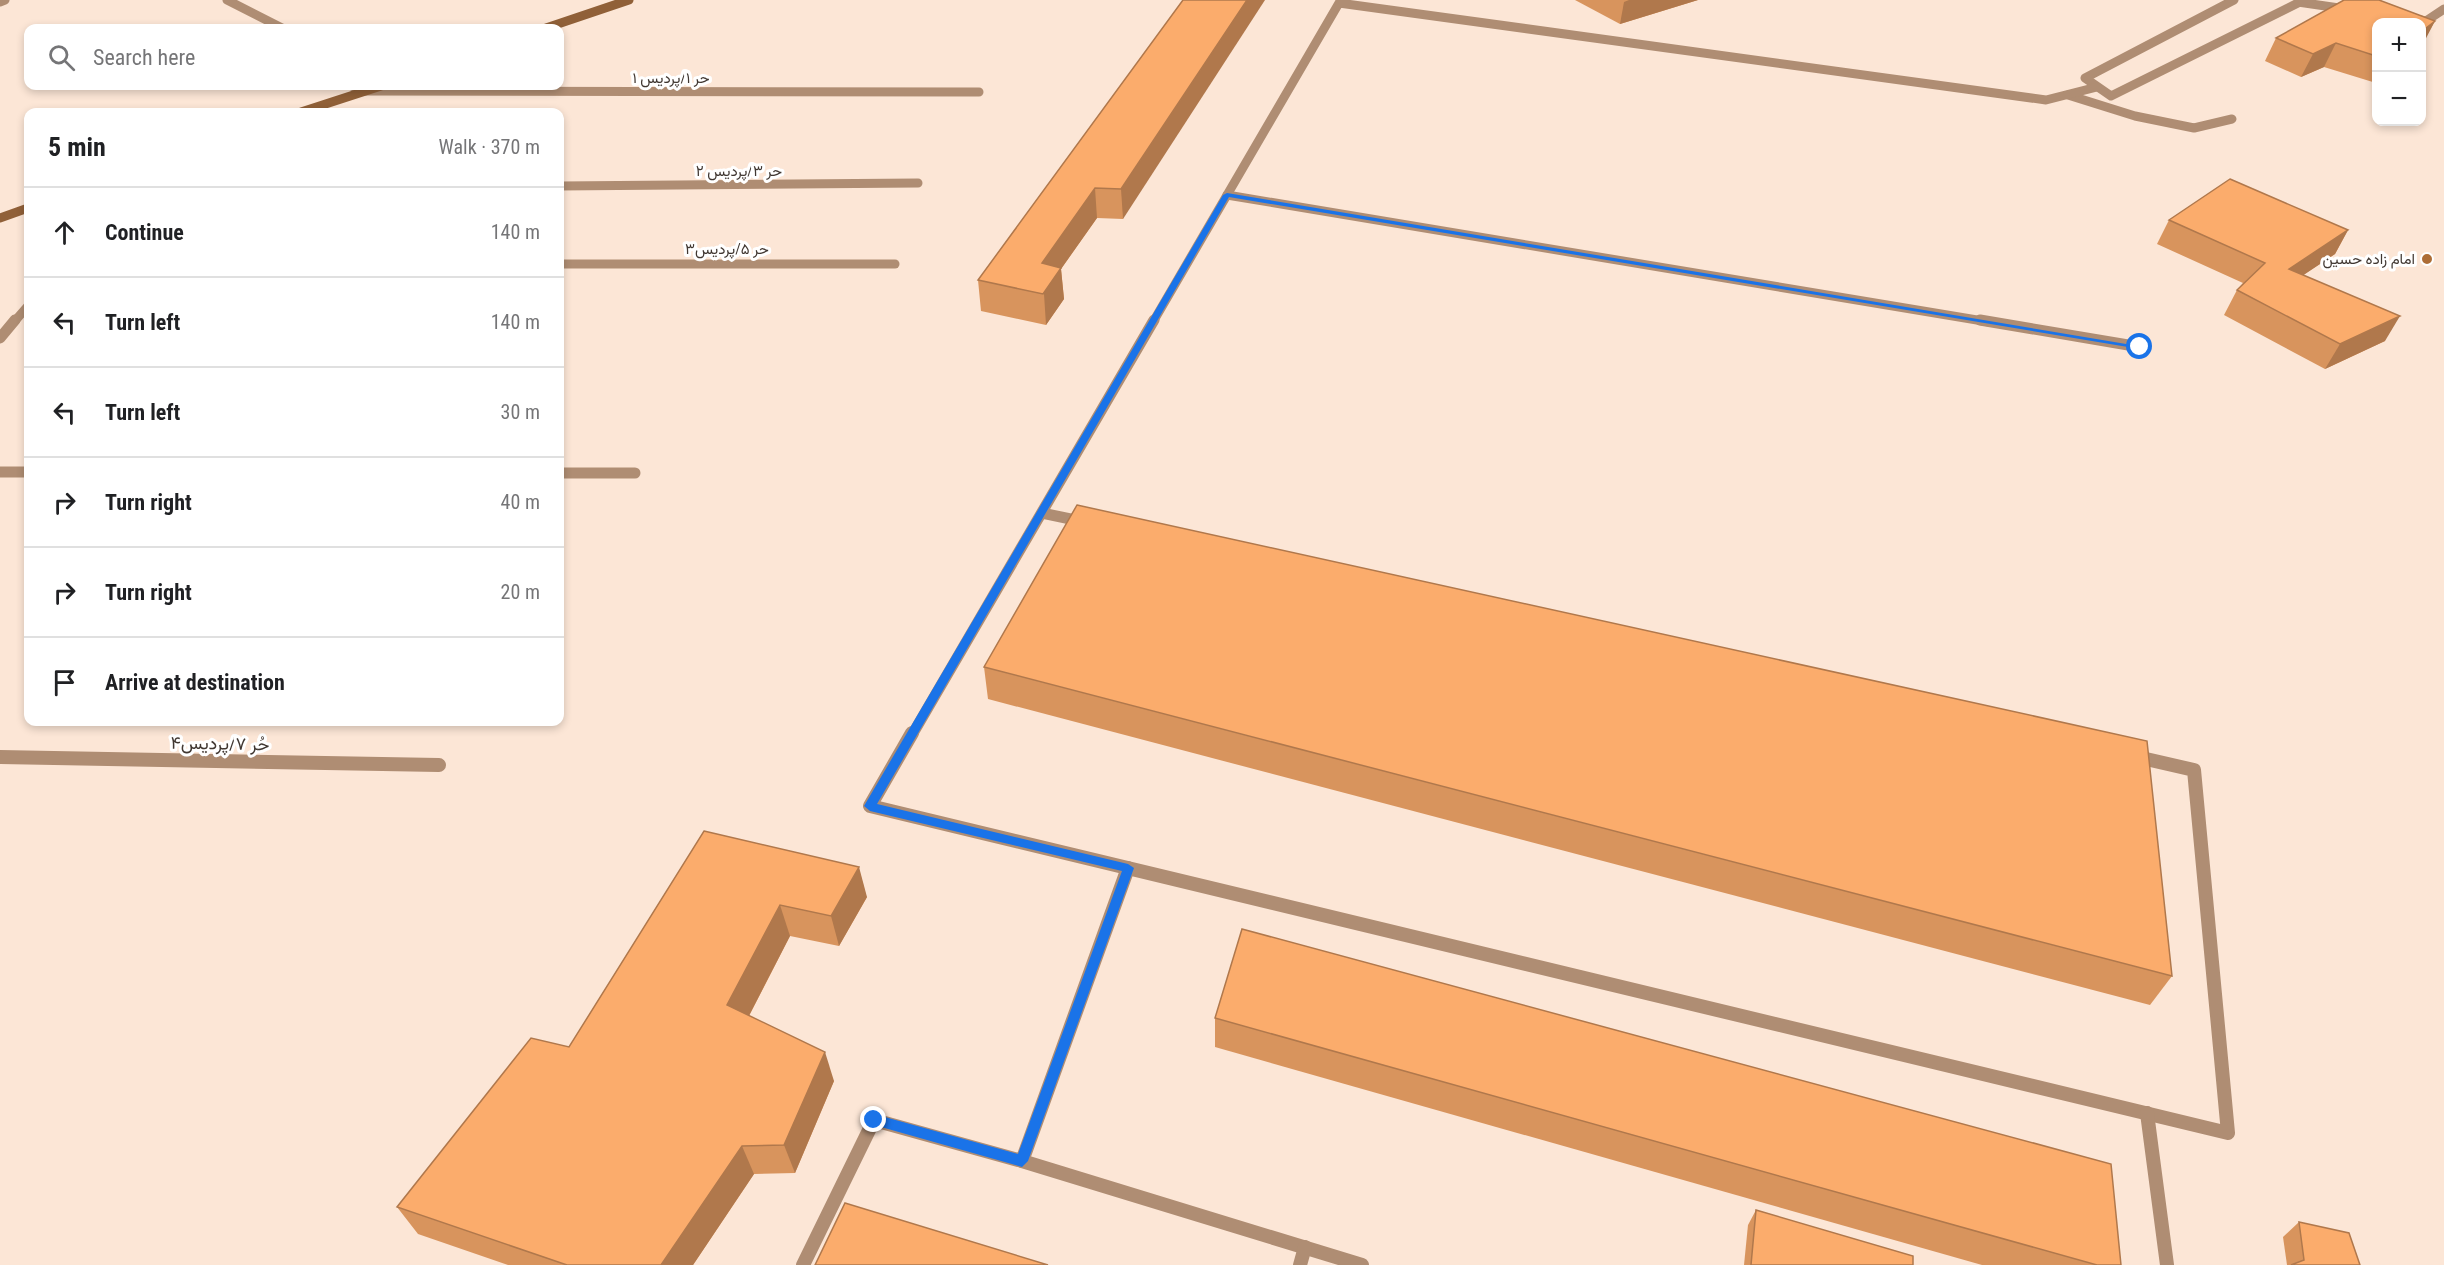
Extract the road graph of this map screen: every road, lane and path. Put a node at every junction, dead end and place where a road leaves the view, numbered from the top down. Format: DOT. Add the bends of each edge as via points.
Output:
graph roads {
  1 [pos="5,0"];
  2 [pos="227,0"];
  3 [pos="629,0"];
  4 [pos="2234,0"];
  5 [pos="1344,1"];
  6 [pos="2298,1"];
  7 [pos="0,2"];
  8 [pos="2444,9"];
  9 [pos="2357,11"];
  10 [pos="2426,21"];
  11 [pos="274,24"];
  12 [pos="558,24"];
  13 [pos="2097,87"];
  14 [pos="367,90"];
  15 [pos="364,91"];
  16 [pos="979,92"];
  17 [pos="2067,94"];
  18 [pos="313,108"];
  19 [pos="2232,119"];
  20 [pos="918,183"];
  21 [pos="564,186"];
  22 [pos="1227,195"];
  23 [pos="24,209"];
  24 [pos="0,218"];
  25 [pos="564,264"];
  26 [pos="894,264"];
  27 [pos="24,311"];
  28 [pos="0,339"];
  29 [pos="2140,347"];
  30 [pos="0,472"];
  31 [pos="24,472"];
  32 [pos="564,473"];
  33 [pos="635,473"];
  34 [pos="1042,513"];
  35 [pos="1100,525"];
  36 [pos="2124,754"];
  37 [pos="0,757"];
  38 [pos="439,765"];
  39 [pos="1128,868"];
  40 [pos="2147,1113"];
  41 [pos="1022,1161"];
  42 [pos="1305,1247"];
  43 [pos="803,1265"];
  44 [pos="1299,1265"];
  45 [pos="1362,1265"];
  46 [pos="2167,1265"];
  1 -- 7 [label="street"];
  2 -- 11 [label="street"];
  3 -- 12 [label="main road"];
  4 -- 13 [label="street" via="2085,78"];
  5 -- 17 [label="street" via="2046,100"];
  5 -- 22 [label="street" via="1339,3"];
  6 -- 9 [label="street"];
  6 -- 13 [label="street" via="2111,96"];
  8 -- 10 [label="street"];
  13 -- 17 [label="street"];
  14 -- 15 [label="main road"];
  15 -- 16 [label="street, حر ۱/پردیس ۱"];
  15 -- 18 [label="main road"];
  17 -- 19 [label="street" via="2135,116 2194,128"];
  20 -- 21 [label="street, حر ۳/پردیس ۲"];
  22 -- 29 [label="street"];
  22 -- 34 [label="street"];
  23 -- 24 [label="main road"];
  25 -- 26 [label="street, حر ۵/پردیس۳"];
  27 -- 28 [label="street"];
  30 -- 31 [label="street"];
  32 -- 33 [label="street"];
  34 -- 35 [label="street"];
  34 -- 39 [label="street" via="870,806"];
  36 -- 40 [label="street" via="2194,770 2228,1132"];
  37 -- 38 [label="street, حُر ۷/پردیس۴"];
  39 -- 40 [label="street"];
  39 -- 41 [label="street"];
  40 -- 46 [label="street"];
  41 -- 42 [label="street"];
  41 -- 43 [label="street" via="874,1120"];
  42 -- 44 [label="street"];
  42 -- 45 [label="street"];
}
